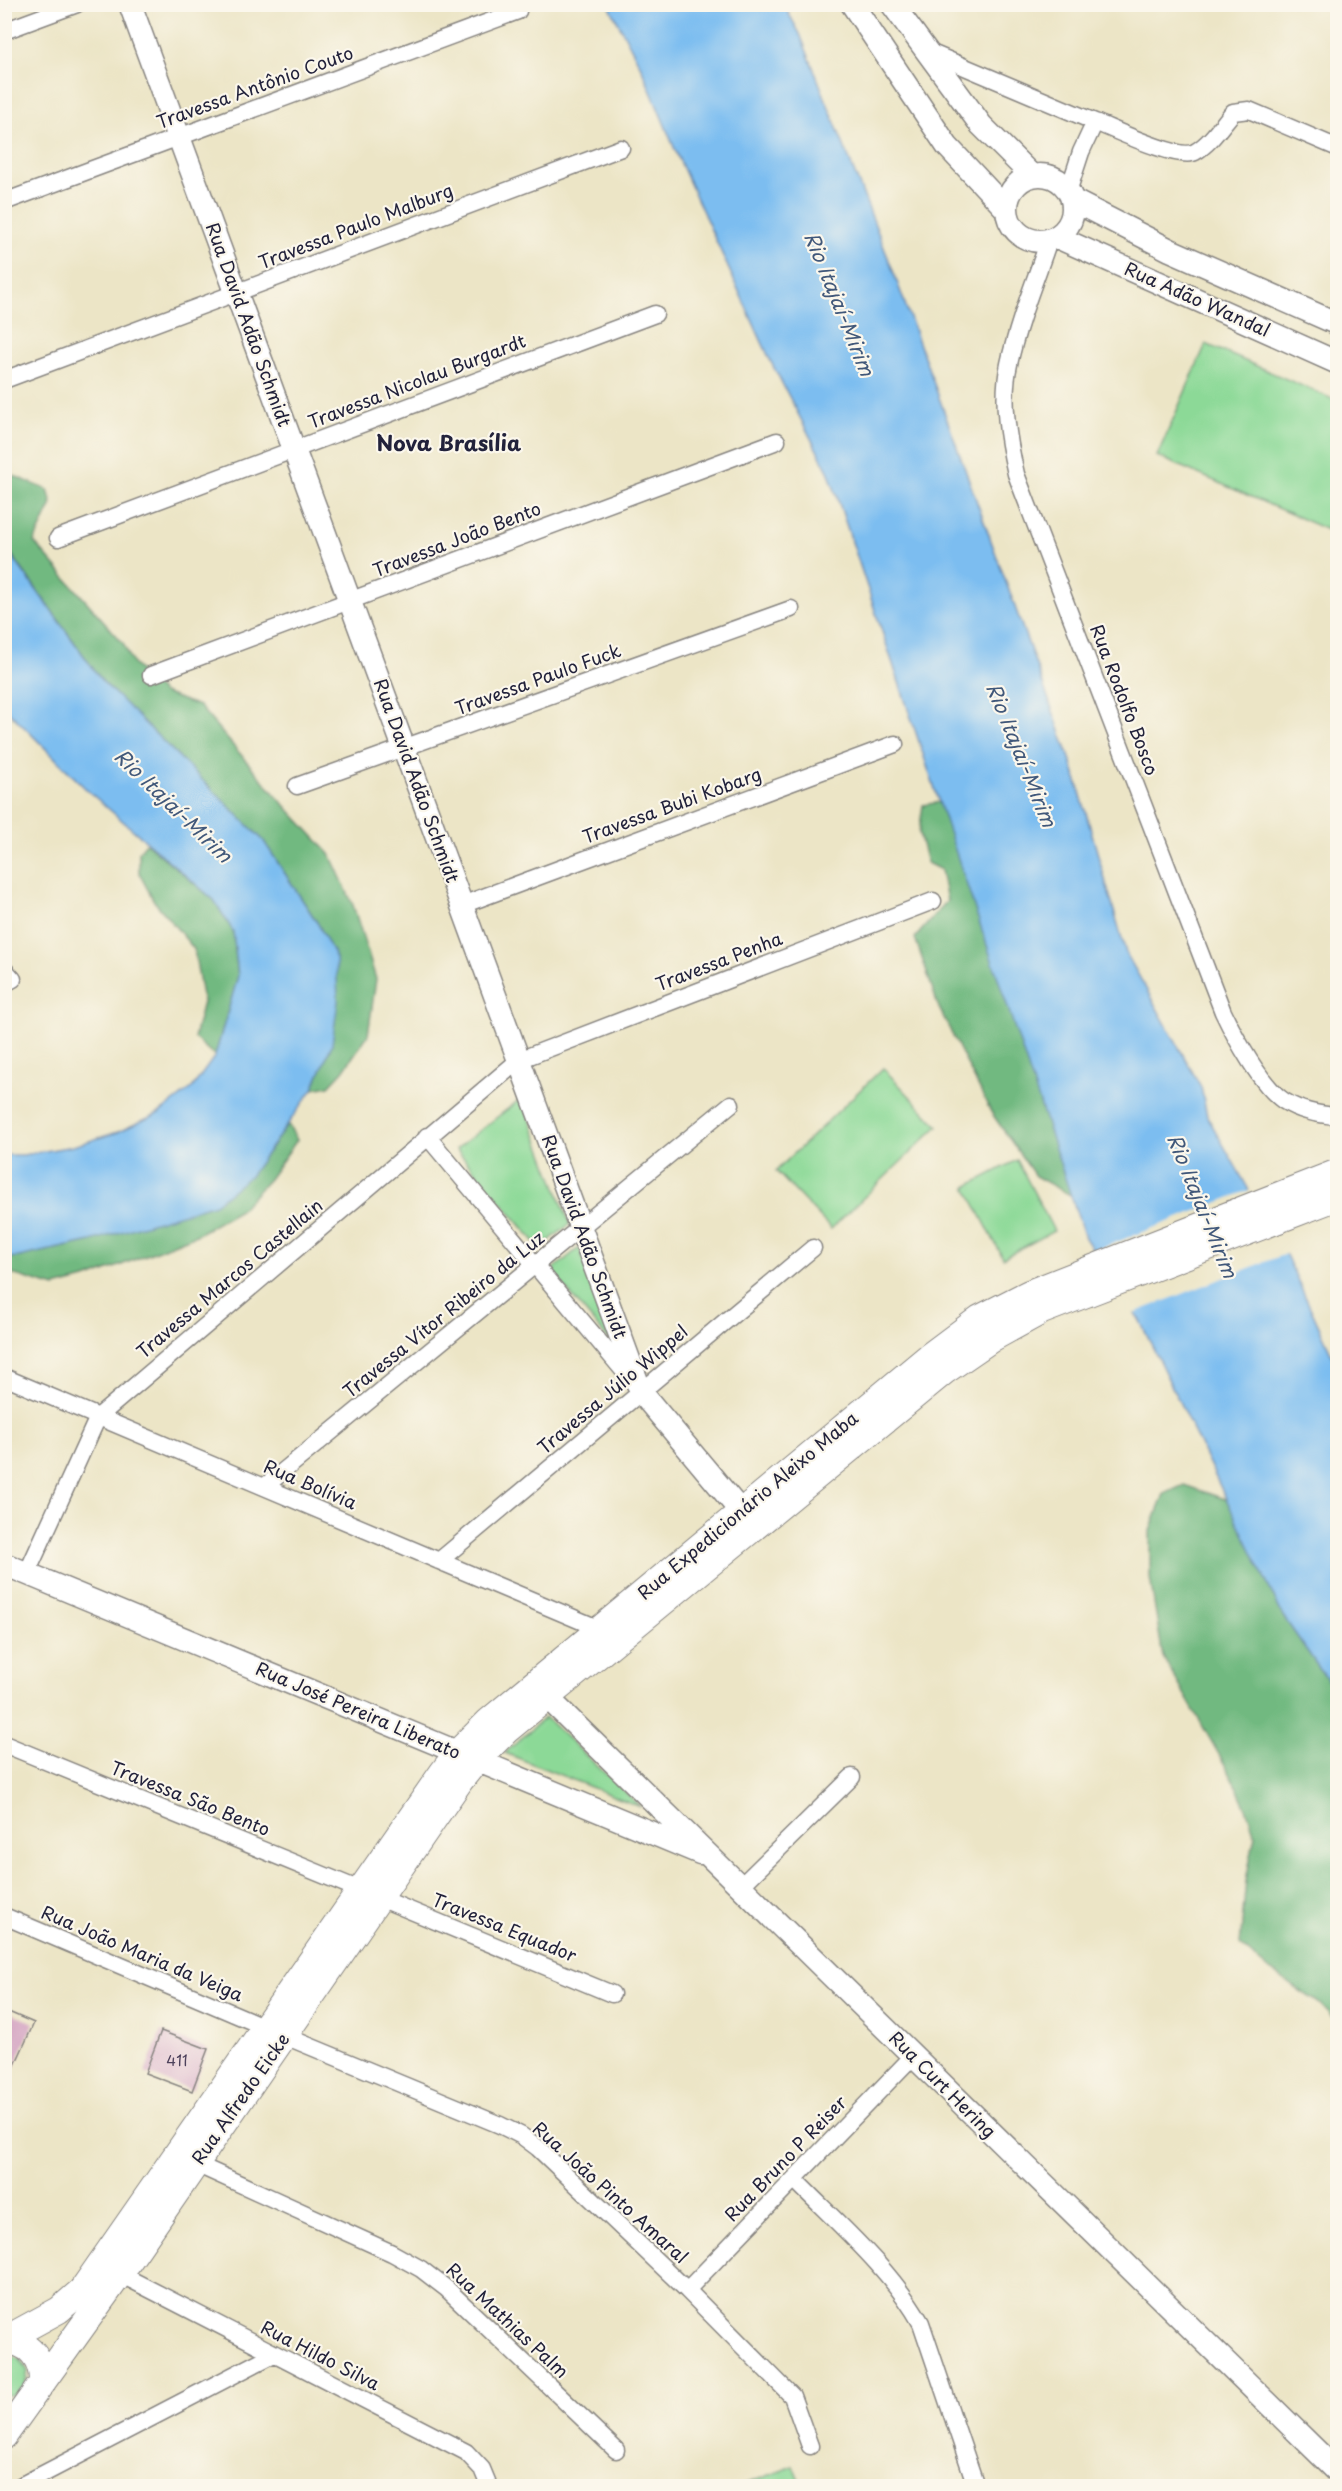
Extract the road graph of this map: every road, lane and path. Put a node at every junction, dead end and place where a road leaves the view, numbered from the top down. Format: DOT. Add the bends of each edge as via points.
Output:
graph roads {
  1 [pos="76,4"];
  2 [pos="130,4"];
  3 [pos="852,4"];
  4 [pos="892,4"];
  5 [pos="518,11"];
  6 [pos="4,31"];
  7 [pos="924,50"];
  8 [pos="1095,122"];
  9 [pos="179,137"];
  10 [pos="621,148"];
  11 [pos="1338,148"];
  12 [pos="1032,176"];
  13 [pos="1070,196"];
  14 [pos="4,202"];
  15 [pos="1006,210"];
  16 [pos="1053,238"];
  17 [pos="236,293"];
  18 [pos="656,314"];
  19 [pos="1338,324"];
  20 [pos="1338,363"];
  21 [pos="4,380"];
  22 [pos="777,441"];
  23 [pos="294,449"];
  24 [pos="58,538"];
  25 [pos="350,601"];
  26 [pos="791,609"];
  27 [pos="151,675"];
  28 [pos="896,744"];
  29 [pos="404,748"];
  30 [pos="297,786"];
  31 [pos="933,901"];
  32 [pos="462,905"];
  33 [pos="4,969"];
  34 [pos="4,984"];
  35 [pos="519,1060"];
  36 [pos="731,1104"];
  37 [pos="1338,1116"];
  38 [pos="427,1136"];
  39 [pos="1338,1172"];
  40 [pos="1338,1197"];
  41 [pos="582,1227"];
  42 [pos="813,1248"];
  43 [pos="535,1265"];
  44 [pos="1059,1292"];
  45 [pos="4,1377"];
  46 [pos="641,1392"];
  47 [pos="98,1417"];
  48 [pos="264,1487"];
  49 [pos="748,1519"];
  50 [pos="439,1561"];
  51 [pos="4,1564"];
  52 [pos="27,1573"];
  53 [pos="600,1629"];
  54 [pos="548,1697"];
  55 [pos="4,1744"];
  56 [pos="467,1756"];
  57 [pos="852,1777"];
  58 [pos="712,1858"];
  59 [pos="741,1886"];
  60 [pos="370,1894"];
  61 [pos="4,1916"];
  62 [pos="612,1994"];
  63 [pos="275,2032"];
  64 [pos="913,2056"];
  65 [pos="196,2164"];
  66 [pos="794,2179"];
  67 [pos="120,2274"];
  68 [pos="687,2290"];
  69 [pos="4,2341"];
  70 [pos="274,2354"];
  71 [pos="42,2384"];
  72 [pos="15,2408"];
  73 [pos="4,2436"];
  74 [pos="810,2446"];
  75 [pos="616,2450"];
  76 [pos="1338,2472"];
  77 [pos="20,2487"];
  78 [pos="489,2487"];
  79 [pos="976,2487"];
  1 -- 6 [label="street"];
  2 -- 9 [label="main road, Rua David Adão Schmidt"];
  3 -- 15 [label="main road" via="947,146"];
  4 -- 7 [label="main road"];
  5 -- 9 [label="street, Travessa Antônio Couto"];
  7 -- 8 [label="street"];
  7 -- 12 [label="main road" via="981,125"];
  8 -- 11 [label="street" via="1176,153 1193,154 1233,112 1249,110"];
  8 -- 13 [label="street" via="1081,152"];
  9 -- 14 [label="street, Travessa Antônio Couto"];
  9 -- 17 [label="main road, Rua David Adão Schmidt"];
  10 -- 17 [label="street, Travessa Paulo Malburg"];
  12 -- 13 [label="main road" via="1049,177 1063,185"];
  12 -- 15 [label="main road" via="1017,185"];
  13 -- 16 [label="main road" via="1072,217"];
  13 -- 19 [label="main road, Rua Adão Wandal" via="1170,250"];
  15 -- 16 [label="main road" via="1012,226 1024,237 1040,241"];
  16 -- 20 [label="main road, Rua Adão Wandal"];
  16 -- 37 [label="street, Rua Rodolfo Bosco" via="1008,365 1005,402 1017,474 1237,1040 1282,1100 1306,1112"];
  17 -- 21 [label="street, Travessa Paulo Malburg"];
  17 -- 23 [label="main road, Rua David Adão Schmidt"];
  18 -- 23 [label="street, Travessa Nicolau Burgardt"];
  22 -- 25 [label="street, Travessa João Bento"];
  23 -- 24 [label="street, Travessa Nicolau Burgardt"];
  23 -- 25 [label="main road, Rua David Adão Schmidt"];
  25 -- 27 [label="street, Travessa João Bento"];
  25 -- 29 [label="main road, Rua David Adão Schmidt"];
  26 -- 29 [label="street, Travessa Paulo Fuck"];
  28 -- 32 [label="street, Travessa Bubi Kobarg"];
  29 -- 30 [label="street, Travessa Paulo Fuck"];
  29 -- 32 [label="main road, Rua David Adão Schmidt"];
  31 -- 35 [label="street, Travessa Penha"];
  32 -- 35 [label="main road, Rua David Adão Schmidt"];
  33 -- 34 [label="street" via="13,979"];
  35 -- 38 [label="street, Travessa Marcos Castellain"];
  35 -- 41 [label="main road, Rua David Adão Schmidt"];
  36 -- 41 [label="street, Travessa Vítor Ribeiro da Luz"];
  38 -- 43 [label="street"];
  38 -- 47 [label="street, Travessa Marcos Castellain"];
  39 -- 44 [label="main road"];
  40 -- 44 [label="main road"];
  41 -- 43 [label="street, Travessa Vítor Ribeiro da Luz"];
  41 -- 46 [label="main road, Rua David Adão Schmidt"];
  42 -- 46 [label="street, Travessa Júlio Wippel"];
  43 -- 46 [label="street"];
  43 -- 48 [label="street, Travessa Vítor Ribeiro da Luz"];
  44 -- 49 [label="main road, Rua Expedicionário Aleixo Maba" via="1042,1311 945,1371"];
  45 -- 47 [label="street, Rua Bolívia"];
  46 -- 49 [label="main road, Rua David Adão Schmidt"];
  46 -- 50 [label="street, Travessa Júlio Wippel"];
  47 -- 48 [label="street, Rua Bolívia"];
  47 -- 52 [label="street, Travessa Marcos Castellain"];
  48 -- 50 [label="street, Rua Bolívia"];
  49 -- 53 [label="main road, Rua Expedicionário Aleixo Maba"];
  49 -- 54 [label="main road, Rua Expedicionário Aleixo Maba"];
  50 -- 53 [label="street, Rua Bolívia"];
  51 -- 52 [label="main road, Rua José Pereira Liberato"];
  52 -- 56 [label="main road, Rua José Pereira Liberato"];
  53 -- 56 [label="main road, Rua Expedicionário Aleixo Maba" via="489,1721"];
  54 -- 56 [label="main road, Rua Expedicionário Aleixo Maba"];
  54 -- 58 [label="main road, Rua Curt Hering"];
  55 -- 60 [label="street, Travessa São Bento"];
  56 -- 58 [label="main road, Rua José Pereira Liberato"];
  56 -- 60 [label="main road, Rua Alfredo Eicke"];
  57 -- 59 [label="street"];
  58 -- 59 [label="main road, Rua Curt Hering"];
  59 -- 64 [label="main road, Rua Curt Hering"];
  60 -- 62 [label="street, Travessa Equador"];
  60 -- 63 [label="main road, Rua Alfredo Eicke"];
  61 -- 63 [label="street, Rua João Maria da Veiga"];
  63 -- 65 [label="main road, Rua Alfredo Eicke"];
  63 -- 68 [label="street, Rua João Pinto Amaral" via="522,2136"];
  63 -- 69 [label="main road, Rua Alfredo Eicke" via="82,2290 59,2310"];
  64 -- 66 [label="street, Rua Bruno P Reiser"];
  64 -- 76 [label="main road, Rua Curt Hering"];
  65 -- 67 [label="main road, Rua Alfredo Eicke"];
  65 -- 75 [label="street, Rua Mathias Palm" via="421,2269 447,2289"];
  66 -- 68 [label="street, Rua Bruno P Reiser"];
  66 -- 79 [label="street" via="910,2303 921,2323"];
  67 -- 70 [label="street, Rua Hildo Silva"];
  67 -- 71 [label="main road, Rua Alfredo Eicke"];
  68 -- 74 [label="street, Rua João Pinto Amaral" via="792,2396"];
  69 -- 71 [label="main road" via="26,2345 34,2353 40,2363"];
  70 -- 77 [label="street"];
  70 -- 78 [label="street, Rua Hildo Silva" via="466,2452 482,2469"];
  71 -- 72 [label="main road, Rua Alfredo Eicke"];
  72 -- 73 [label="main road, Rua Alfredo Eicke"];
}
